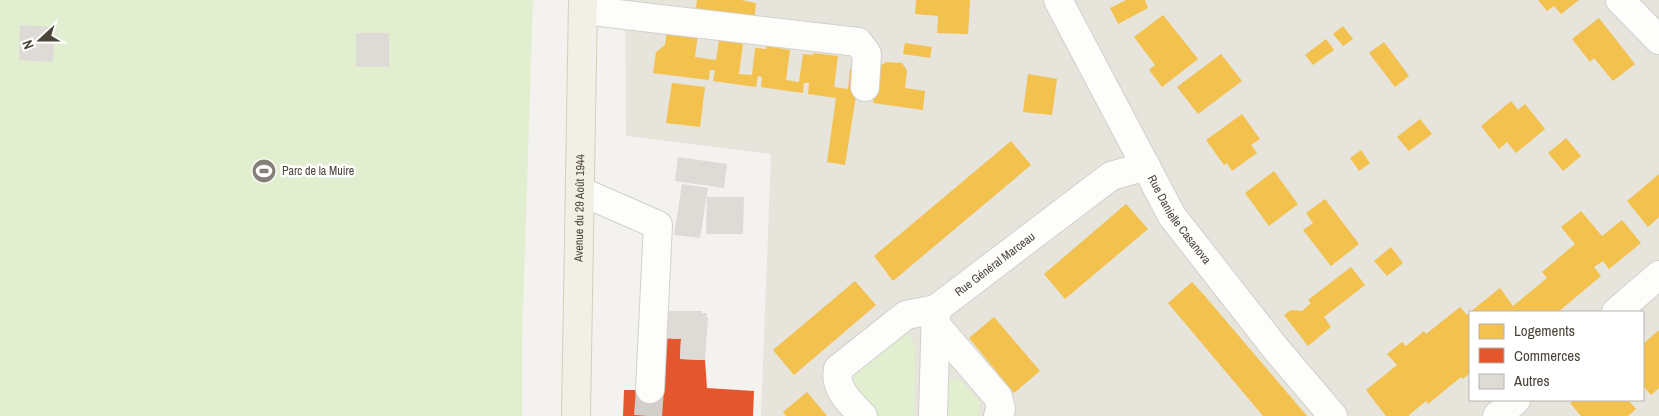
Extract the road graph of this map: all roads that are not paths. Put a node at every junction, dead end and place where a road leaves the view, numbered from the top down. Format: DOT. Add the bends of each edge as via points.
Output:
graph roads {
  1 [pos="1058,0"];
  2 [pos="1620,0"];
  3 [pos="583,5"];
  4 [pos="1659,40"];
  5 [pos="865,86"];
  6 [pos="1146,166"];
  7 [pos="580,191"];
  8 [pos="1659,275"];
  9 [pos="1617,311"];
  10 [pos="935,316"];
  11 [pos="650,390"];
  12 [pos="1515,401"];
  13 [pos="576,416"];
  14 [pos="862,416"];
  15 [pos="933,416"];
  16 [pos="998,416"];
  17 [pos="1333,416"];
  18 [pos="1497,416"];
  1 -- 6 [label="street, Rue Danielle Casanova"];
  2 -- 4 [label="street"];
  3 -- 5 [label="street" via="858,42 867,54"];
  3 -- 7 [label="main road, Avenue du 29 Août 1944"];
  6 -- 10 [label="street, Rue Général Marceau" via="1111,176"];
  6 -- 17 [label="street, Rue Danielle Casanova" via="1172,216"];
  7 -- 11 [label="street" via="658,226"];
  7 -- 13 [label="main road, Avenue du 29 Août 1944"];
  8 -- 9 [label="street"];
  10 -- 14 [label="street" via="906,315 838,369 839,389"];
  10 -- 15 [label="street"];
  10 -- 16 [label="street" via="998,398 1001,409"];
  12 -- 18 [label="street"];
}
